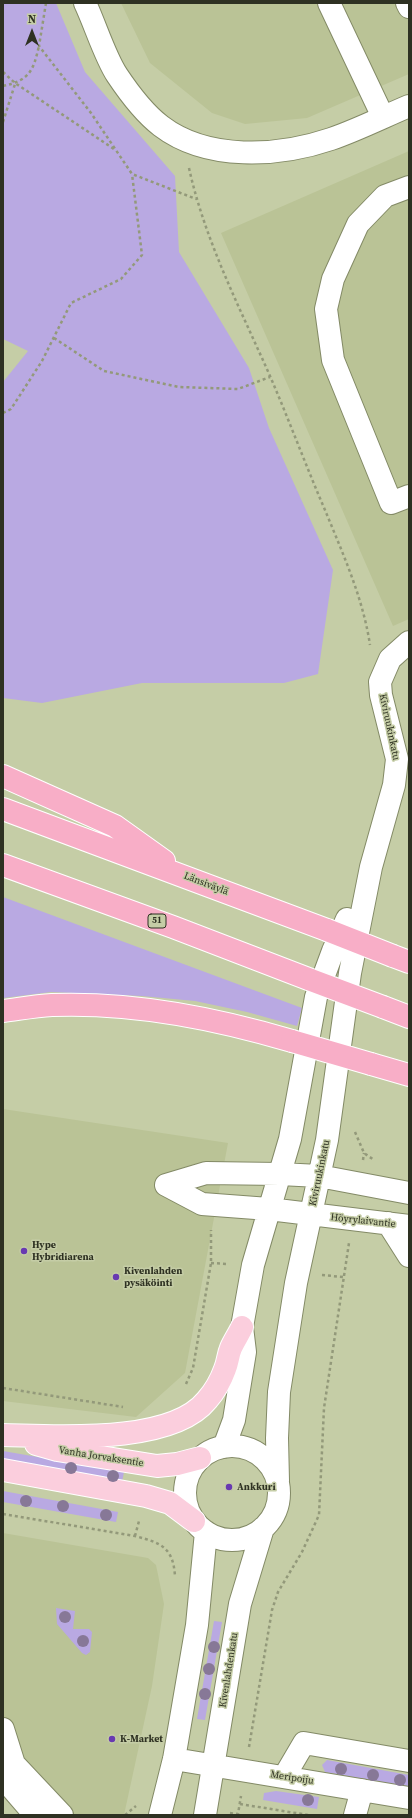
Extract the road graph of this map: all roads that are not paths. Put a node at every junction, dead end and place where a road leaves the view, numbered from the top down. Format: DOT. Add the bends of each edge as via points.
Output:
graph roads {
  1 [pos="85,3"];
  2 [pos="329,3"];
  3 [pos="407,3"];
  4 [pos="409,7"];
  5 [pos="409,106"];
  6 [pos="383,117"];
  7 [pos="409,187"];
  8 [pos="409,496"];
  9 [pos="409,642"];
  10 [pos="3,776"];
  11 [pos="3,809"];
  12 [pos="3,865"];
  13 [pos="371,867"];
  14 [pos="188,878"];
  15 [pos="401,959"];
  16 [pos="3,1011"];
  17 [pos="409,1017"];
  18 [pos="409,1075"];
  19 [pos="280,1174"];
  20 [pos="319,1176"];
  21 [pos="409,1193"];
  22 [pos="270,1209"];
  23 [pos="311,1214"];
  24 [pos="388,1223"];
  25 [pos="409,1226"];
  26 [pos="409,1256"];
  27 [pos="242,1327"];
  28 [pos="3,1435"];
  29 [pos="224,1446"];
  30 [pos="200,1458"];
  31 [pos="3,1470"];
  32 [pos="278,1480"];
  33 [pos="200,1527"];
  34 [pos="263,1528"];
  35 [pos="3,1729"];
  36 [pos="174,1759"];
  37 [pos="409,1761"];
  38 [pos="214,1766"];
  39 [pos="284,1777"];
  40 [pos="3,1778"];
  41 [pos="362,1790"];
  42 [pos="409,1798"];
  43 [pos="35,1815"];
  44 [pos="62,1815"];
  45 [pos="160,1815"];
  46 [pos="205,1815"];
  47 [pos="355,1815"];
  1 -- 6 [label="street" via="116,74 138,104 161,126 182,138 207,147 234,151 283,151 331,139"];
  2 -- 6 [label="street"];
  3 -- 4 [label="street"];
  5 -- 6 [label="street"];
  7 -- 8 [label="street" via="385,196 358,224 333,279 326,309 333,360 391,503"];
  9 -- 13 [label="street, Kiviruukinkatu" via="390,659 380,682 397,760 394,785"];
  10 -- 14 [label="highway" via="115,826"];
  11 -- 14 [label="highway, Länsiväylä"];
  12 -- 17 [label="highway, 51, bridge"];
  13 -- 19 [label="street, Kiviruukinkatu" via="333,951 316,997 290,1139"];
  13 -- 20 [label="street, Kiviruukinkatu" via="350,973 327,1140"];
  14 -- 15 [label="highway, Länsiväylä, bridge"];
  16 -- 18 [label="highway, bridge" via="51,1006 125,1007 244,1026"];
  19 -- 20 [label="street"];
  19 -- 22 [label="street, Kiviruukinkatu"];
  19 -- 22 [label="street, Höyrylaivantie" via="206,1173 166,1185 202,1204"];
  20 -- 21 [label="street"];
  20 -- 23 [label="street, Kiviruukinkatu"];
  22 -- 23 [label="street, Höyrylaivantie"];
  22 -- 27 [label="street, Kiviruukinkatu" via="253,1265"];
  23 -- 24 [label="street, Höyrylaivantie"];
  23 -- 32 [label="street, Kiviruukinkatu" via="296,1283 279,1392"];
  24 -- 25 [label="street, Höyrylaivantie"];
  24 -- 26 [label="street"];
  27 -- 28 [label="main road" via="231,1348 217,1387 194,1412 174,1423 116,1435"];
  27 -- 29 [label="street, Kiviruukinkatu" via="245,1352 234,1420"];
  28 -- 30 [label="main road, Vanha Jorvaksentie" via="57,1450 157,1466"];
  29 -- 30 [label="street"];
  29 -- 32 [label="street" via="242,1446 258,1453 270,1465"];
  30 -- 33 [label="street" via="191,1469 185,1498 189,1511"];
  31 -- 33 [label="main road" via="146,1496 170,1503"];
  32 -- 34 [label="street" via="279,1498 274,1514"];
  33 -- 34 [label="street" via="220,1538 231,1540 242,1539"];
  33 -- 36 [label="street" via="197,1625"];
  34 -- 38 [label="street, Kivenlahdenkatu" via="240,1604"];
  35 -- 44 [label="street" via="14,1764"];
  36 -- 38 [label="street, Meripoiju"];
  36 -- 45 [label="street"];
  37 -- 39 [label="street" via="304,1743"];
  38 -- 39 [label="street, Meripoiju"];
  38 -- 46 [label="street, Kivenlahdenkatu"];
  39 -- 41 [label="street, Meripoiju"];
  40 -- 43 [label="street"];
  41 -- 42 [label="street, Meripoiju"];
  41 -- 47 [label="street"];
}
